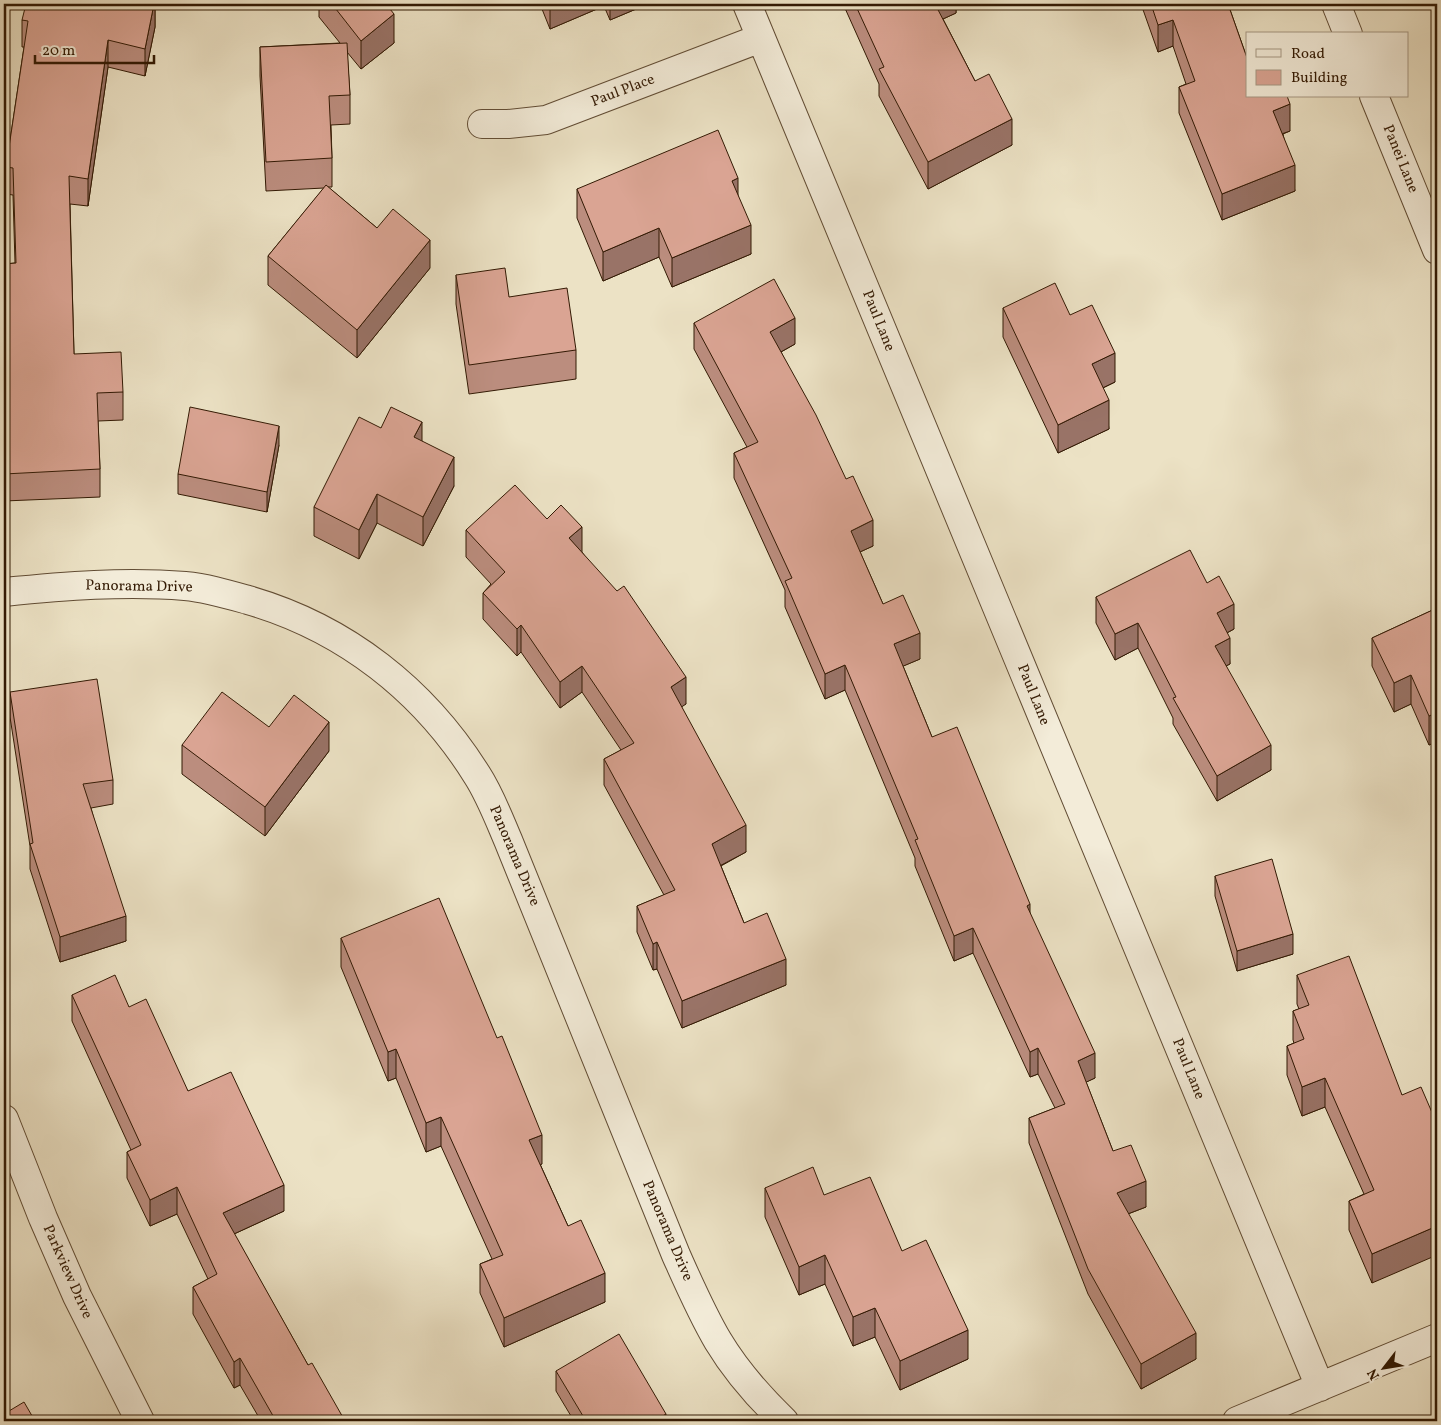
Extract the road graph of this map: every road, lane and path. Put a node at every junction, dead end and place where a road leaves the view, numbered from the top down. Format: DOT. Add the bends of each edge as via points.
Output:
graph roads {
  1 [pos="747,4"];
  2 [pos="1336,4"];
  3 [pos="1347,32"];
  4 [pos="761,38"];
  5 [pos="1375,98"];
  6 [pos="482,124"];
  7 [pos="1437,250"];
  8 [pos="4,592"];
  9 [pos="4,1119"];
  10 [pos="1437,1338"];
  11 [pos="1320,1386"];
  12 [pos="140,1421"];
  13 [pos="784,1421"];
  14 [pos="1236,1421"];
  1 -- 4 [label="street, Paul Lane"];
  2 -- 3 [label="street"];
  4 -- 6 [label="street, Paul Place" via="546,120"];
  4 -- 11 [label="street, Paul Lane"];
  5 -- 7 [label="street, Panei Lane"];
  8 -- 13 [label="street, Panorama Drive" via="115,584 186,586 221,592 263,604 335,635 369,658 420,701 462,752 493,805 676,1255 718,1342 763,1401"];
  9 -- 12 [label="street, Parkview Drive" via="77,1296"];
  10 -- 11 [label="street"];
  11 -- 14 [label="street"];
}
